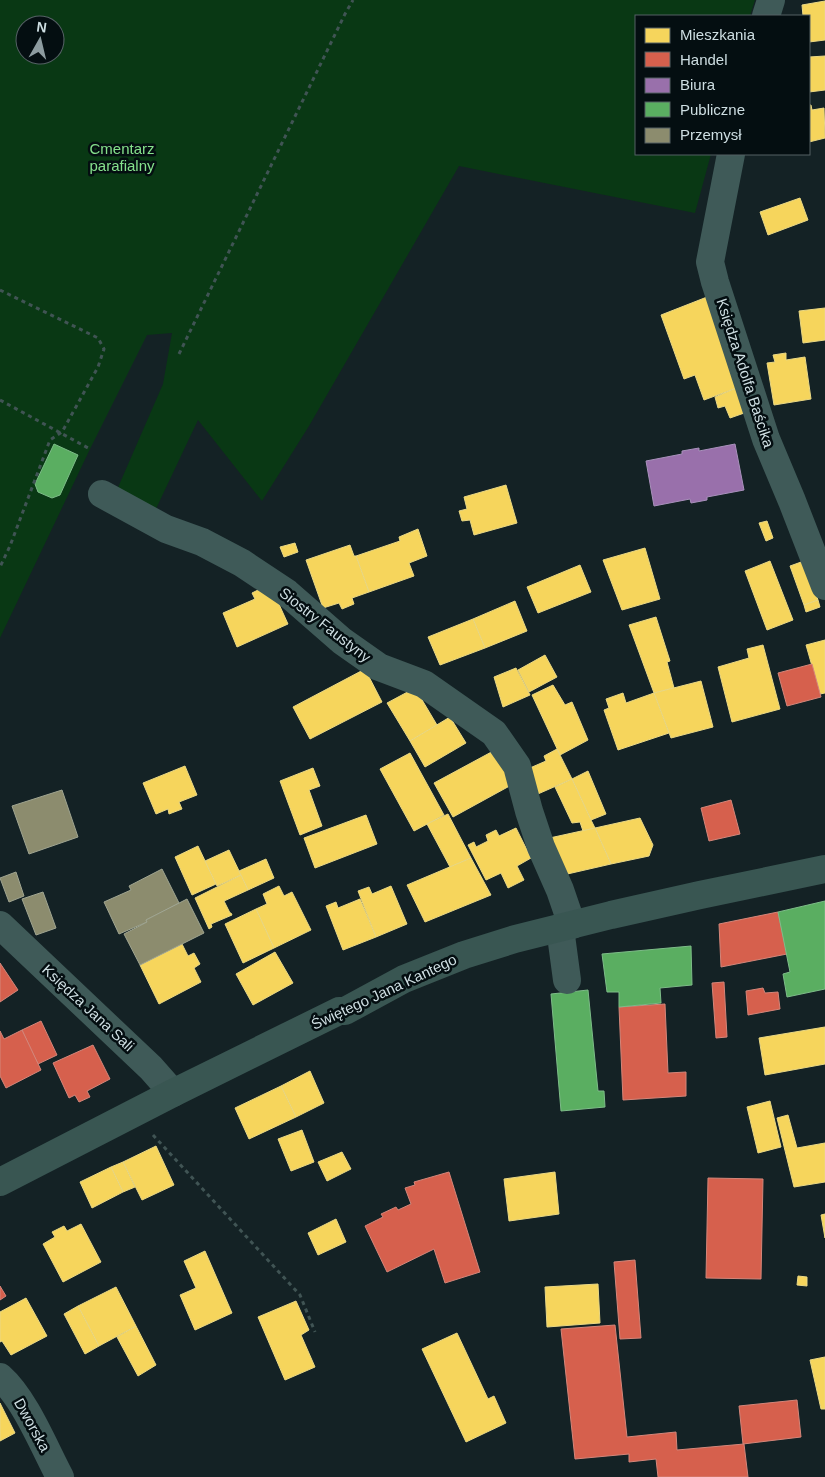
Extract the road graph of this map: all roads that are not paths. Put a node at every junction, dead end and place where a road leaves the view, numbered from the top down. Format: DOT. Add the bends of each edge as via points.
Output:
graph roads {
  1 [pos="771,0"];
  2 [pos="766,15"];
  3 [pos="731,155"];
  4 [pos="102,494"];
  5 [pos="825,586"];
  6 [pos="825,869"];
  7 [pos="0,925"];
  8 [pos="566,926"];
  9 [pos="567,980"];
  10 [pos="174,1093"];
  11 [pos="0,1182"];
  12 [pos="0,1377"];
  13 [pos="60,1477"];
  1 -- 2 [label="street"];
  3 -- 5 [label="street, Księdza Adolfa Baścika" via="710,262 766,439"];
  4 -- 8 [label="street, Siostry Faustyny" via="166,529 202,542 242,563 287,593 342,642 379,668 424,684 494,733 517,766 538,838 560,890"];
  6 -- 8 [label="main road, Świętego Jana Kantego"];
  7 -- 10 [label="street, Księdza Jana Sali"];
  8 -- 9 [label="street, Siostry Faustyny"];
  8 -- 10 [label="main road, Świętego Jana Kantego" via="464,955 404,979"];
  10 -- 11 [label="main road, Świętego Jana Kantego"];
  12 -- 13 [label="street, Dworska" via="9,1385 32,1421"];
}
